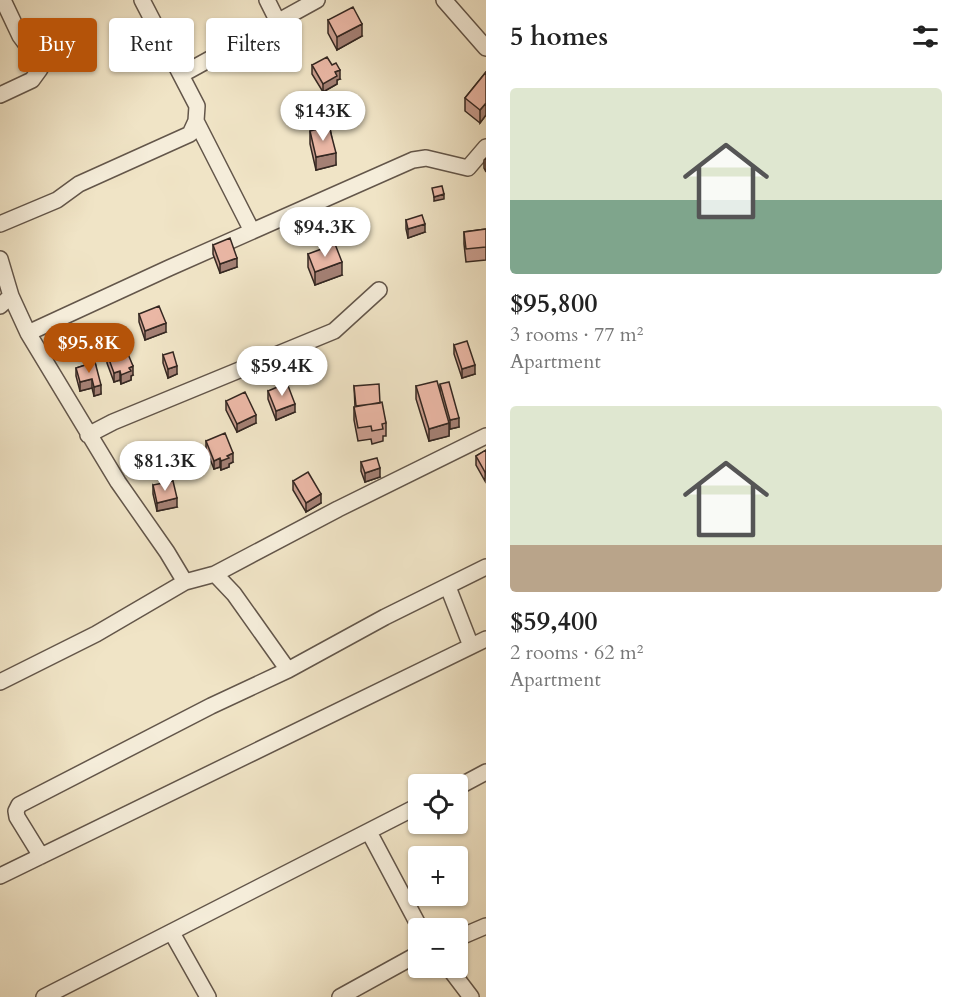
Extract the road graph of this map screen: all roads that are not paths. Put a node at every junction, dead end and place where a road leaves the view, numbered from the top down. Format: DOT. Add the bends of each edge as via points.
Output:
graph roads {
  1 [pos="3,0"];
  2 [pos="142,0"];
  3 [pos="267,0"];
  4 [pos="317,0"];
  5 [pos="444,0"];
  6 [pos="276,18"];
  7 [pos="285,18"];
  8 [pos="486,48"];
  9 [pos="206,61"];
  10 [pos="181,75"];
  11 [pos="0,95"];
  12 [pos="196,121"];
  13 [pos="486,147"];
  14 [pos="0,224"];
  15 [pos="252,231"];
  16 [pos="0,259"];
  17 [pos="379,290"];
  18 [pos="6,301"];
  19 [pos="28,333"];
  20 [pos="88,435"];
  21 [pos="486,436"];
  22 [pos="486,567"];
  23 [pos="215,574"];
  24 [pos="185,582"];
  25 [pos="448,587"];
  26 [pos="486,639"];
  27 [pos="471,646"];
  28 [pos="288,670"];
  29 [pos="0,681"];
  30 [pos="486,772"];
  31 [pos="468,782"];
  32 [pos="408,811"];
  33 [pos="369,832"];
  34 [pos="41,856"];
  35 [pos="0,876"];
  36 [pos="415,918"];
  37 [pos="486,926"];
  38 [pos="172,933"];
  39 [pos="468,934"];
  40 [pos="408,960"];
  41 [pos="457,978"];
  42 [pos="44,997"];
  43 [pos="208,997"];
  44 [pos="340,997"];
  45 [pos="471,997"];
  1 -- 11 [label="street" via="40,69 32,80"];
  2 -- 10 [label="street"];
  3 -- 6 [label="street"];
  4 -- 7 [label="street"];
  5 -- 8 [label="street"];
  9 -- 10 [label="street"];
  10 -- 12 [label="street" via="196,106"];
  12 -- 14 [label="street" via="190,134"];
  12 -- 15 [label="street"];
  13 -- 15 [label="street" via="468,168 426,158 413,160"];
  15 -- 19 [label="street"];
  16 -- 18 [label="street"];
  17 -- 20 [label="street" via="334,332"];
  18 -- 19 [label="street"];
  19 -- 20 [label="street"];
  20 -- 24 [label="street"];
  21 -- 23 [label="street"];
  22 -- 25 [label="street"];
  23 -- 24 [label="street"];
  23 -- 28 [label="street" via="234,594"];
  24 -- 29 [label="street" via="96,634"];
  25 -- 27 [label="street"];
  25 -- 28 [label="street"];
  26 -- 27 [label="street"];
  27 -- 34 [label="street"];
  28 -- 34 [label="street" via="20,805 17,817"];
  30 -- 31 [label="street"];
  32 -- 33 [label="street"];
  33 -- 36 [label="street"];
  33 -- 38 [label="street"];
  34 -- 35 [label="street"];
  37 -- 39 [label="street"];
  38 -- 42 [label="street"];
  38 -- 43 [label="street"];
  40 -- 44 [label="street"];
  41 -- 45 [label="street"];
}
